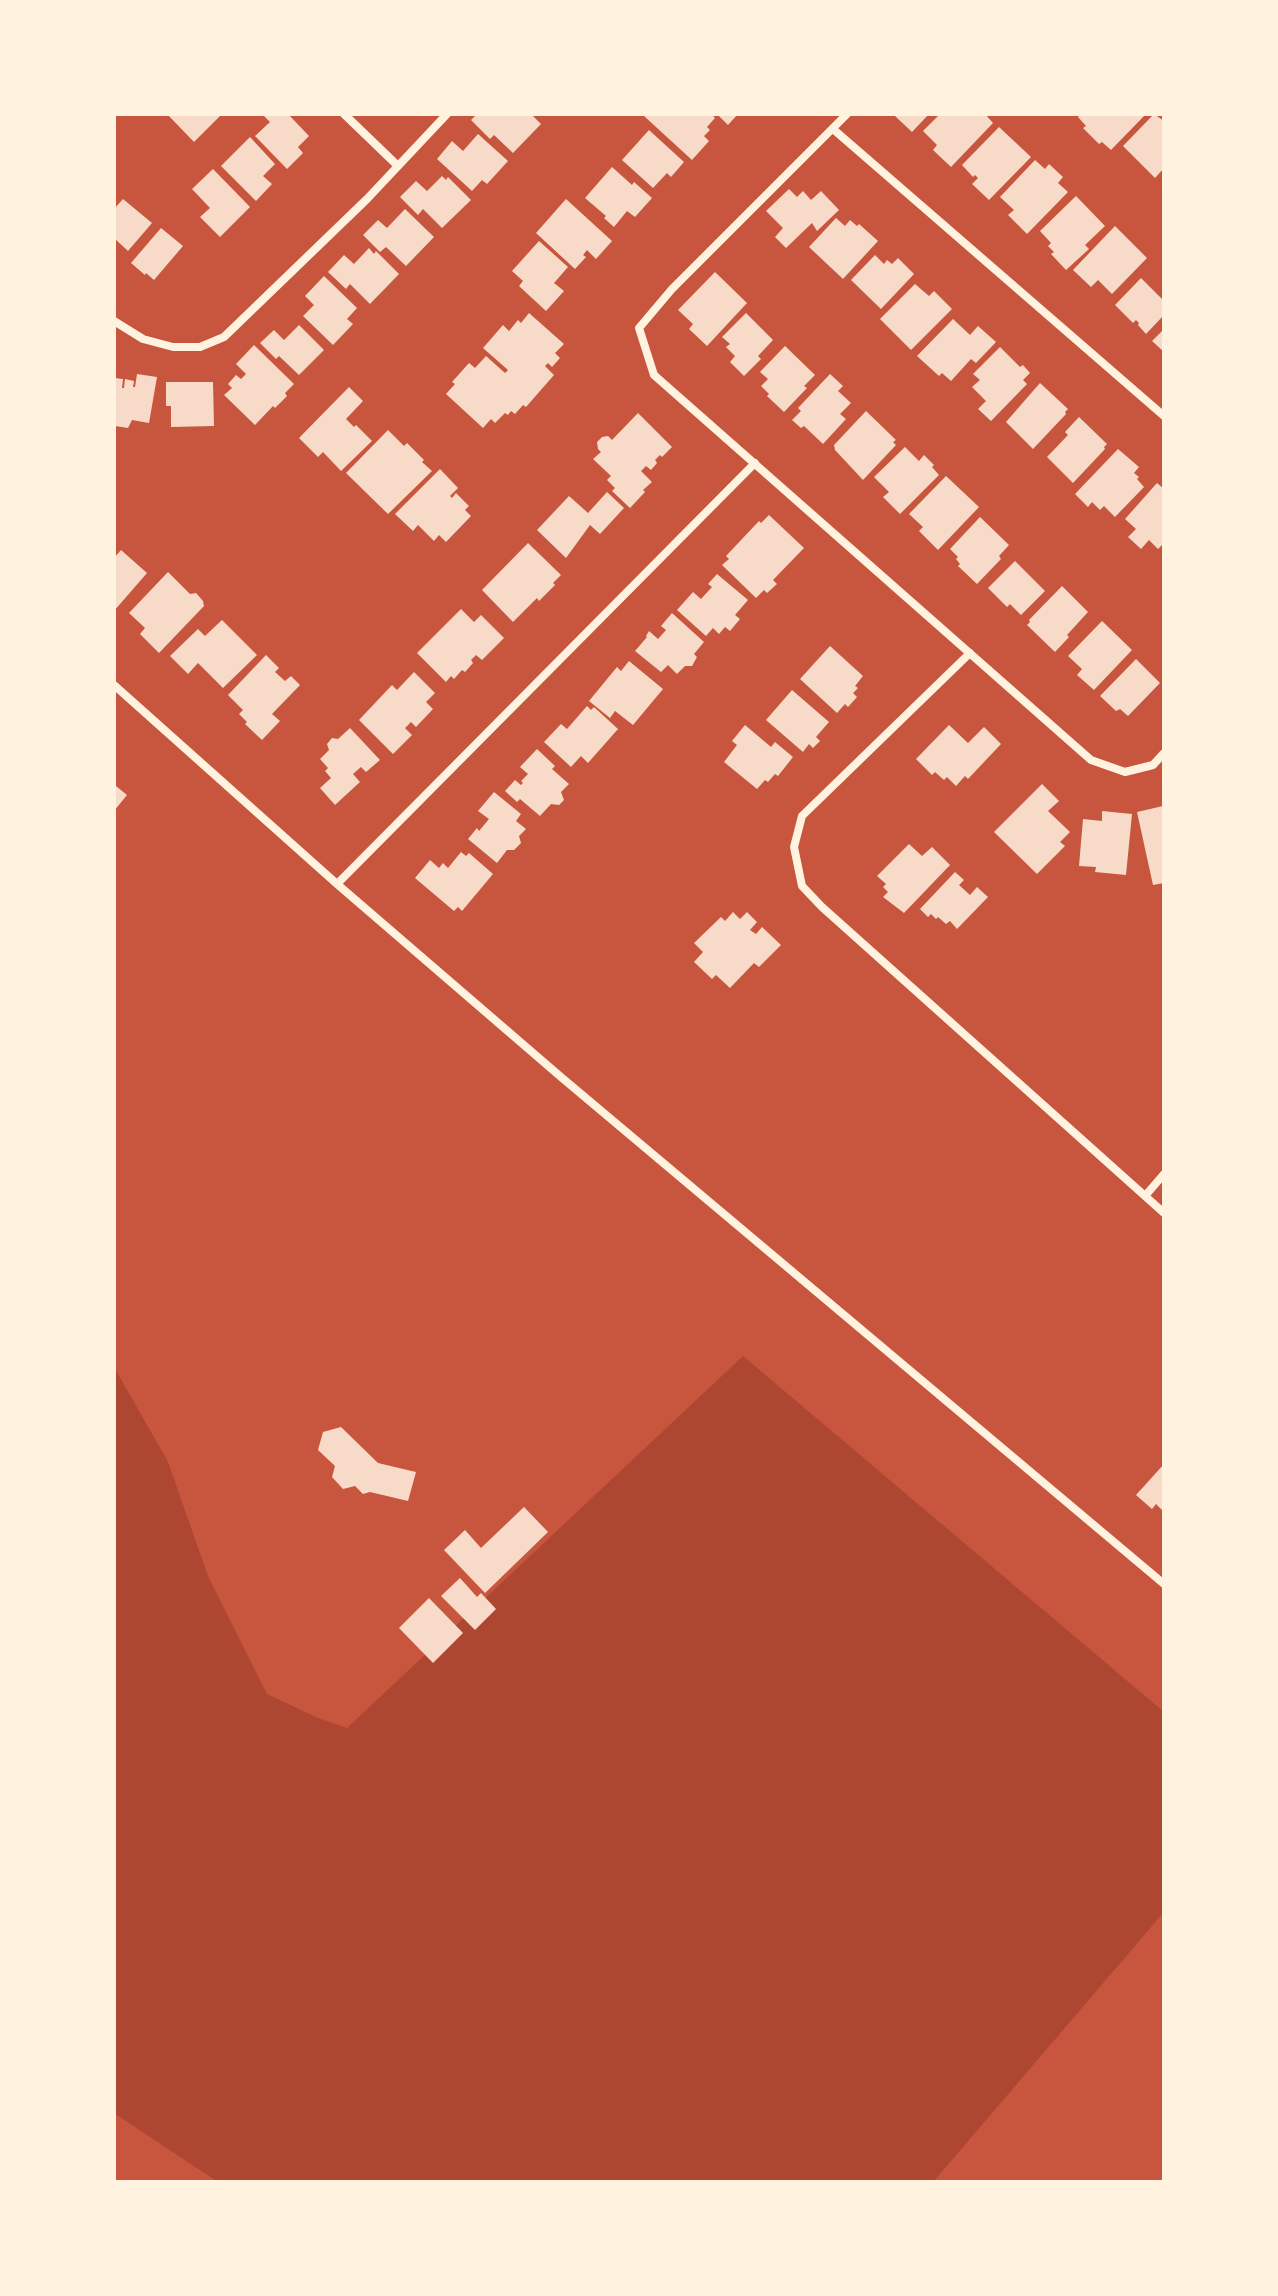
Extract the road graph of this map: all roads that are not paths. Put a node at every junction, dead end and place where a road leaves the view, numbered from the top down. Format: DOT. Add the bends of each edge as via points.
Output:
graph roads {
  1 [pos="344,114"];
  2 [pos="447,114"];
  3 [pos="847,114"];
  4 [pos="833,129"];
  5 [pos="398,166"];
  6 [pos="114,321"];
  7 [pos="1164,416"];
  8 [pos="755,463"];
  9 [pos="970,653"];
  10 [pos="114,685"];
  11 [pos="1164,753"];
  12 [pos="337,884"];
  13 [pos="1164,1174"];
  14 [pos="1145,1196"];
  15 [pos="1164,1213"];
  16 [pos="1164,1584"];
  1 -- 5 [label="street"];
  2 -- 5 [label="street"];
  3 -- 4 [label="street"];
  4 -- 7 [label="street"];
  4 -- 8 [label="street" via="639,328 654,375"];
  5 -- 6 [label="street" via="224,337 200,347 173,347 143,339"];
  8 -- 9 [label="street"];
  8 -- 12 [label="street"];
  9 -- 11 [label="street" via="1091,760 1125,772 1153,765"];
  9 -- 14 [label="street" via="802,816 794,847 802,886"];
  10 -- 12 [label="street"];
  12 -- 16 [label="street"];
  13 -- 14 [label="street"];
  14 -- 15 [label="street"];
}
